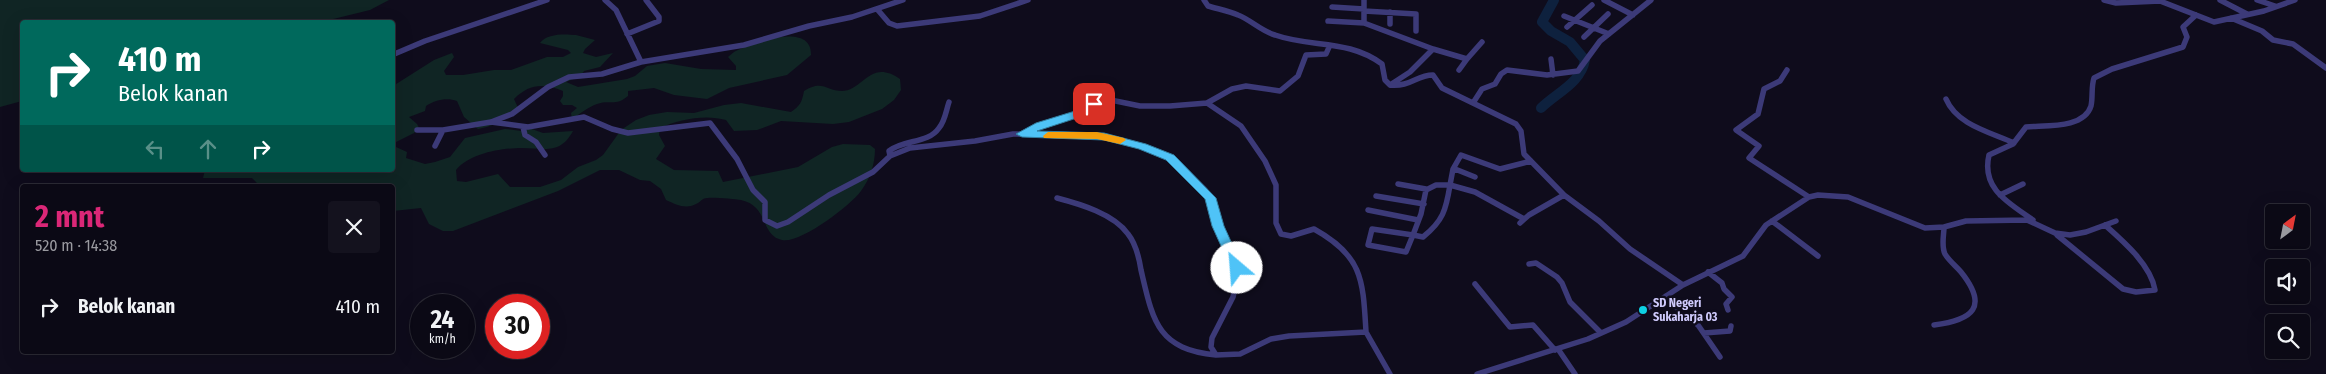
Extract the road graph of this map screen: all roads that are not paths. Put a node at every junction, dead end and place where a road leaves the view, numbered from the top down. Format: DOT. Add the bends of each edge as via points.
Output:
graph roads {
  1 [pos="548,0"];
  2 [pos="605,0"];
  3 [pos="646,0"];
  4 [pos="903,0"];
  5 [pos="1028,0"];
  6 [pos="1204,0"];
  7 [pos="1364,0"];
  8 [pos="1604,0"];
  9 [pos="1651,0"];
  10 [pos="2104,0"];
  11 [pos="2220,0"];
  12 [pos="2257,0"];
  13 [pos="2295,0"];
  14 [pos="1592,5"];
  15 [pos="1332,6"];
  16 [pos="2276,6"];
  17 [pos="877,9"];
  18 [pos="1364,10"];
  19 [pos="1390,12"];
  20 [pos="1608,14"];
  21 [pos="2247,14"];
  22 [pos="1633,15"];
  23 [pos="2196,15"];
  24 [pos="1564,16"];
  25 [pos="2231,18"];
  26 [pos="1328,20"];
  27 [pos="1574,20"];
  28 [pos="1364,23"];
  29 [pos="1390,24"];
  30 [pos="1567,27"];
  31 [pos="1593,27"];
  32 [pos="1416,31"];
  33 [pos="627,34"];
  34 [pos="1609,34"];
  35 [pos="1584,37"];
  36 [pos="1482,42"];
  37 [pos="1330,46"];
  38 [pos="1433,49"];
  39 [pos="395,54"];
  40 [pos="1467,59"];
  41 [pos="1551,59"];
  42 [pos="641,62"];
  43 [pos="2326,68"];
  44 [pos="1459,70"];
  45 [pos="1787,70"];
  46 [pos="1554,75"];
  47 [pos="1390,85"];
  48 [pos="1946,99"];
  49 [pos="949,102"];
  50 [pos="1207,103"];
  51 [pos="1473,104"];
  52 [pos="491,122"];
  53 [pos="523,127"];
  54 [pos="417,130"];
  55 [pos="443,130"];
  56 [pos="1022,134"];
  57 [pos="2014,143"];
  58 [pos="435,146"];
  59 [pos="545,155"];
  60 [pos="890,156"];
  61 [pos="1531,161"];
  62 [pos="1455,169"];
  63 [pos="1475,177"];
  64 [pos="1451,183"];
  65 [pos="1398,184"];
  66 [pos="2024,184"];
  67 [pos="1426,189"];
  68 [pos="1564,195"];
  69 [pos="2000,195"];
  70 [pos="1376,196"];
  71 [pos="1809,197"];
  72 [pos="1057,198"];
  73 [pos="1424,204"];
  74 [pos="1368,210"];
  75 [pos="1418,220"];
  76 [pos="1772,221"];
  77 [pos="2033,221"];
  78 [pos="2116,221"];
  79 [pos="2104,225"];
  80 [pos="1944,227"];
  81 [pos="2054,233"];
  82 [pos="1412,236"];
  83 [pos="1818,256"];
  84 [pos="1529,264"];
  85 [pos="1708,272"];
  86 [pos="1475,284"];
  87 [pos="1683,285"];
  88 [pos="1666,296"];
  89 [pos="1728,310"];
  90 [pos="1934,325"];
  91 [pos="1731,326"];
  92 [pos="1366,332"];
  93 [pos="1601,333"];
  94 [pos="1704,333"];
  95 [pos="1556,350"];
  96 [pos="1216,355"];
  97 [pos="1720,357"];
  98 [pos="1390,374"];
  99 [pos="1477,374"];
  100 [pos="1575,374"];
  1 -- 39 [label="street"];
  2 -- 33 [label="street" via="614,7"];
  3 -- 33 [label="street" via="659,21"];
  4 -- 17 [label="street"];
  5 -- 17 [label="street" via="969,19 898,26 889,24"];
  6 -- 37 [label="street" via="1208,6 1239,15 1271,34"];
  7 -- 18 [label="street"];
  8 -- 22 [label="street"];
  9 -- 22 [label="street"];
  10 -- 23 [label="street" via="2116,3 2160,1"];
  11 -- 21 [label="street"];
  12 -- 16 [label="street"];
  13 -- 16 [label="street"];
  14 -- 27 [label="street"];
  15 -- 18 [label="street"];
  16 -- 21 [label="street" via="2264,12"];
  17 -- 42 [label="street" via="744,45"];
  18 -- 19 [label="street"];
  18 -- 28 [label="street"];
  19 -- 29 [label="street"];
  19 -- 32 [label="street" via="1416,14"];
  20 -- 31 [label="street"];
  21 -- 25 [label="street"];
  22 -- 34 [label="street"];
  23 -- 25 [label="street" via="2214,22"];
  23 -- 57 [label="street" via="2183,28 2187,37 2184,47 2098,75 2093,80 2093,94 2086,115 2074,122 2026,127"];
  24 -- 27 [label="street"];
  25 -- 43 [label="street" via="2262,31 2273,40 2293,44"];
  26 -- 28 [label="street"];
  27 -- 30 [label="street"];
  27 -- 31 [label="street"];
  28 -- 38 [label="street"];
  31 -- 34 [label="street"];
  31 -- 35 [label="street"];
  33 -- 42 [label="street"];
  34 -- 46 [label="street" via="1576,72"];
  36 -- 40 [label="street"];
  37 -- 47 [label="street" via="1358,49 1375,58 1382,64 1385,80"];
  37 -- 50 [label="street" via="1326,53 1306,55 1298,76 1282,90 1246,86 1232,89"];
  38 -- 40 [label="street"];
  38 -- 47 [label="street" via="1410,72"];
  40 -- 44 [label="street"];
  41 -- 46 [label="street"];
  42 -- 52 [label="street" via="602,74 560,80 516,111"];
  45 -- 71 [label="street" via="1780,81 1764,89 1758,114 1736,130 1759,146 1749,158"];
  46 -- 51 [label="street" via="1504,70 1495,84 1482,89"];
  47 -- 51 [label="street" via="1408,86 1432,75 1439,87"];
  48 -- 57 [label="street" via="1950,109 1960,118"];
  49 -- 60 [label="street" via="938,131 896,146 889,151"];
  50 -- 56 [label="street" via="1140,106 1101,98 1084,111"];
  50 -- 92 [label="street" via="1235,119 1250,136 1276,187 1276,218 1281,234 1291,236 1314,229 1354,260 1360,272"];
  51 -- 61 [label="street" via="1517,125 1522,134 1524,154"];
  52 -- 53 [label="street"];
  52 -- 55 [label="street"];
  53 -- 59 [label="street" via="525,135 536,142"];
  53 -- 60 [label="street" via="580,116 589,117 612,130 628,133 710,123 765,202 765,220 777,226 873,172"];
  54 -- 55 [label="street"];
  55 -- 58 [label="street"];
  56 -- 60 [label="street" via="924,145"];
  56 -- 96 [label="street" via="1104,136 1142,147 1170,157 1205,190 1213,202 1218,226 1238,277 1233,297 1212,338 1211,347"];
  57 -- 69 [label="street" via="1988,157 1990,184"];
  61 -- 62 [label="street" via="1500,169 1461,155"];
  61 -- 68 [label="street"];
  62 -- 63 [label="street"];
  62 -- 64 [label="street"];
  64 -- 67 [label="street"];
  64 -- 68 [label="street" via="1492,200 1522,221"];
  64 -- 82 [label="street" via="1447,208 1439,224 1426,236"];
  65 -- 67 [label="street"];
  66 -- 69 [label="street"];
  67 -- 73 [label="street"];
  68 -- 87 [label="street" via="1630,249"];
  69 -- 77 [label="street"];
  70 -- 73 [label="street"];
  71 -- 76 [label="street"];
  71 -- 80 [label="street" via="1824,194 1842,196 1919,227"];
  72 -- 96 [label="street" via="1104,217 1126,230 1137,254 1161,333 1182,350"];
  73 -- 75 [label="street"];
  74 -- 75 [label="street"];
  75 -- 82 [label="street"];
  76 -- 83 [label="street"];
  76 -- 85 [label="street" via="1760,231 1744,256"];
  77 -- 80 [label="street" via="1966,221"];
  77 -- 81 [label="street"];
  78 -- 79 [label="street"];
  79 -- 81 [label="street" via="2065,235"];
  79 -- 81 [label="street" via="2140,260 2154,281 2155,290 2136,292 2124,288"];
  80 -- 90 [label="street" via="1944,252 1971,286 1977,301 1964,319"];
  82 -- 82 [label="street" via="1406,252 1368,244 1372,229"];
  84 -- 93 [label="street" via="1536,264 1557,277 1570,302"];
  85 -- 87 [label="street"];
  85 -- 89 [label="street" via="1732,297 1726,304"];
  86 -- 95 [label="street" via="1510,327 1532,325"];
  87 -- 88 [label="street"];
  88 -- 93 [label="street" via="1626,322"];
  88 -- 94 [label="street"];
  91 -- 94 [label="street" via="1730,331"];
  92 -- 96 [label="street" via="1289,336 1271,339 1240,354"];
  92 -- 98 [label="street"];
  93 -- 95 [label="street"];
  94 -- 97 [label="street"];
  95 -- 99 [label="street"];
  95 -- 100 [label="street"];
}
